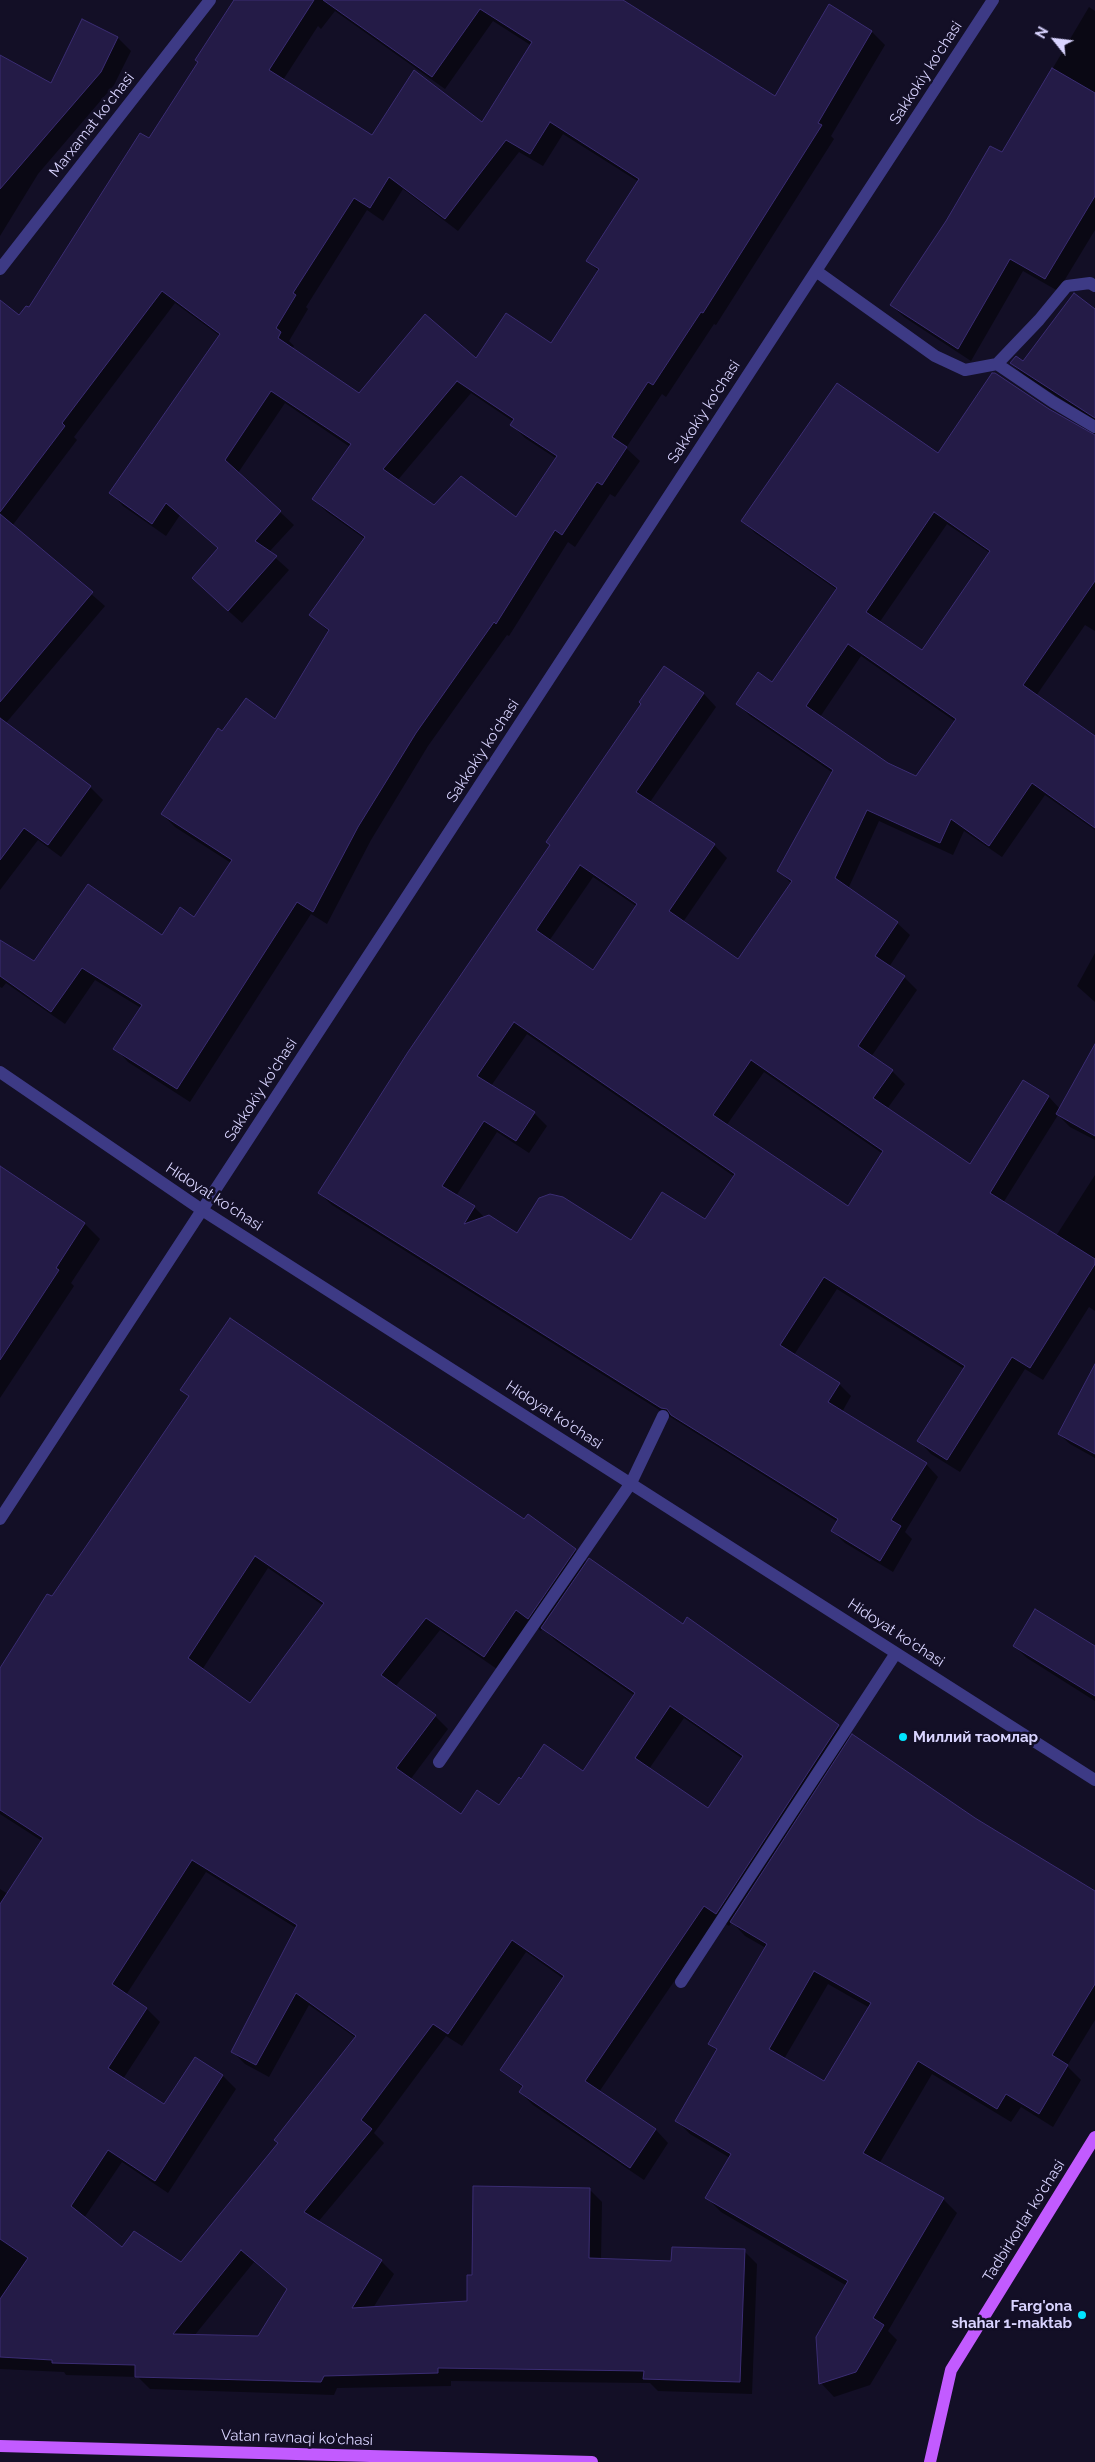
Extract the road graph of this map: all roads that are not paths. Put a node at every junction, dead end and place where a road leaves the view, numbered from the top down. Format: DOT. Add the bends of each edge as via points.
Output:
graph roads {
  1 [pos="210,0"];
  2 [pos="993,0"];
  3 [pos="0,269"];
  4 [pos="816,271"];
  5 [pos="1095,286"];
  6 [pos="997,364"];
  7 [pos="1095,427"];
  8 [pos="0,1072"];
  9 [pos="202,1210"];
  10 [pos="663,1416"];
  11 [pos="631,1483"];
  12 [pos="0,1519"];
  13 [pos="896,1653"];
  14 [pos="439,1762"];
  15 [pos="1095,1780"];
  16 [pos="681,1982"];
  17 [pos="1095,2136"];
  18 [pos="0,2446"];
  19 [pos="592,2462"];
  20 [pos="930,2462"];
  1 -- 3 [label="street, Marxamat koʻchasi"];
  2 -- 4 [label="street, Sakkokiy ko'chasi"];
  4 -- 6 [label="street" via="935,356 965,370"];
  4 -- 9 [label="street, Sakkokiy ko'chasi"];
  5 -- 6 [label="street" via="1090,283 1067,286"];
  6 -- 7 [label="street"];
  8 -- 9 [label="street, Hidoyat ko'chasi"];
  9 -- 11 [label="street, Hidoyat ko'chasi"];
  9 -- 12 [label="street, Sakkokiy ko'chasi"];
  10 -- 11 [label="street"];
  11 -- 13 [label="street, Hidoyat ko'chasi"];
  11 -- 14 [label="street"];
  13 -- 15 [label="street, Hidoyat ko'chasi"];
  13 -- 16 [label="street"];
  17 -- 20 [label="main road, Tadbirkorlar ko'chasi" via="951,2370"];
  18 -- 19 [label="main road, Vatan ravnaqi ko'chasi"];
}
